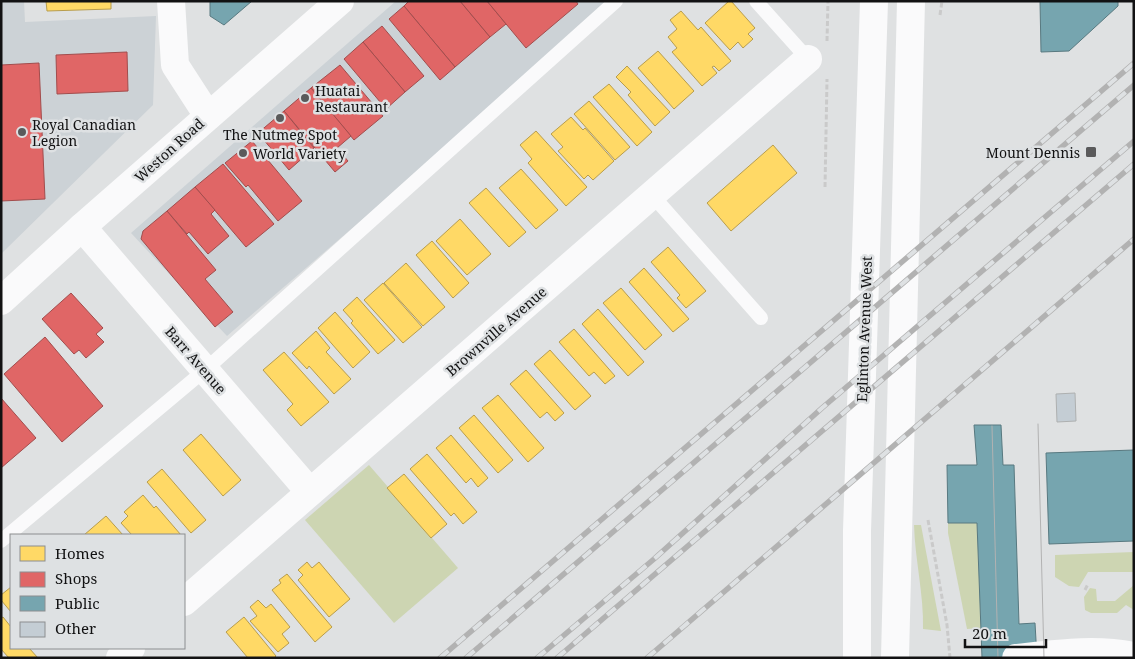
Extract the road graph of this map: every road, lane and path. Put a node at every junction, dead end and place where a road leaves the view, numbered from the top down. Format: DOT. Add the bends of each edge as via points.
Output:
graph roads {
  1 [pos="171,1"];
  2 [pos="340,1"];
  3 [pos="616,1"];
  4 [pos="756,1"];
  5 [pos="828,1"];
  6 [pos="874,1"];
  7 [pos="912,1"];
  8 [pos="821,57"];
  9 [pos="208,116"];
  10 [pos="825,187"];
  11 [pos="652,196"];
  12 [pos="82,227"];
  13 [pos="1,301"];
  14 [pos="761,318"];
  15 [pos="205,370"];
  16 [pos="310,492"];
  17 [pos="1,540"];
  18 [pos="1088,584"];
  19 [pos="1085,590"];
  20 [pos="185,601"];
  21 [pos="130,649"];
  22 [pos="1134,656"];
  23 [pos="120,658"];
  24 [pos="857,658"];
  25 [pos="895,658"];
  26 [pos="1016,658"];
  1 -- 9 [label="main road" via="175,65"];
  2 -- 9 [label="main road, Weston Road"];
  3 -- 15 [label="lane"];
  4 -- 8 [label="lane"];
  5 -- 8 [label="path"];
  6 -- 24 [label="main road, Eglinton Avenue West" via="858,521"];
  7 -- 25 [label="main road"];
  8 -- 10 [label="path"];
  8 -- 11 [label="main road, Brownville Avenue"];
  9 -- 12 [label="main road, Weston Road"];
  11 -- 14 [label="lane"];
  11 -- 16 [label="main road, Brownville Avenue"];
  12 -- 13 [label="main road, Weston Road"];
  12 -- 15 [label="main road, Barr Avenue"];
  15 -- 16 [label="main road, Barr Avenue"];
  15 -- 17 [label="lane"];
  16 -- 20 [label="main road, Brownville Avenue"];
  18 -- 19 [label="path"];
  21 -- 23 [label="main road"];
  22 -- 26 [label="main road" via="1070,653"];
}
